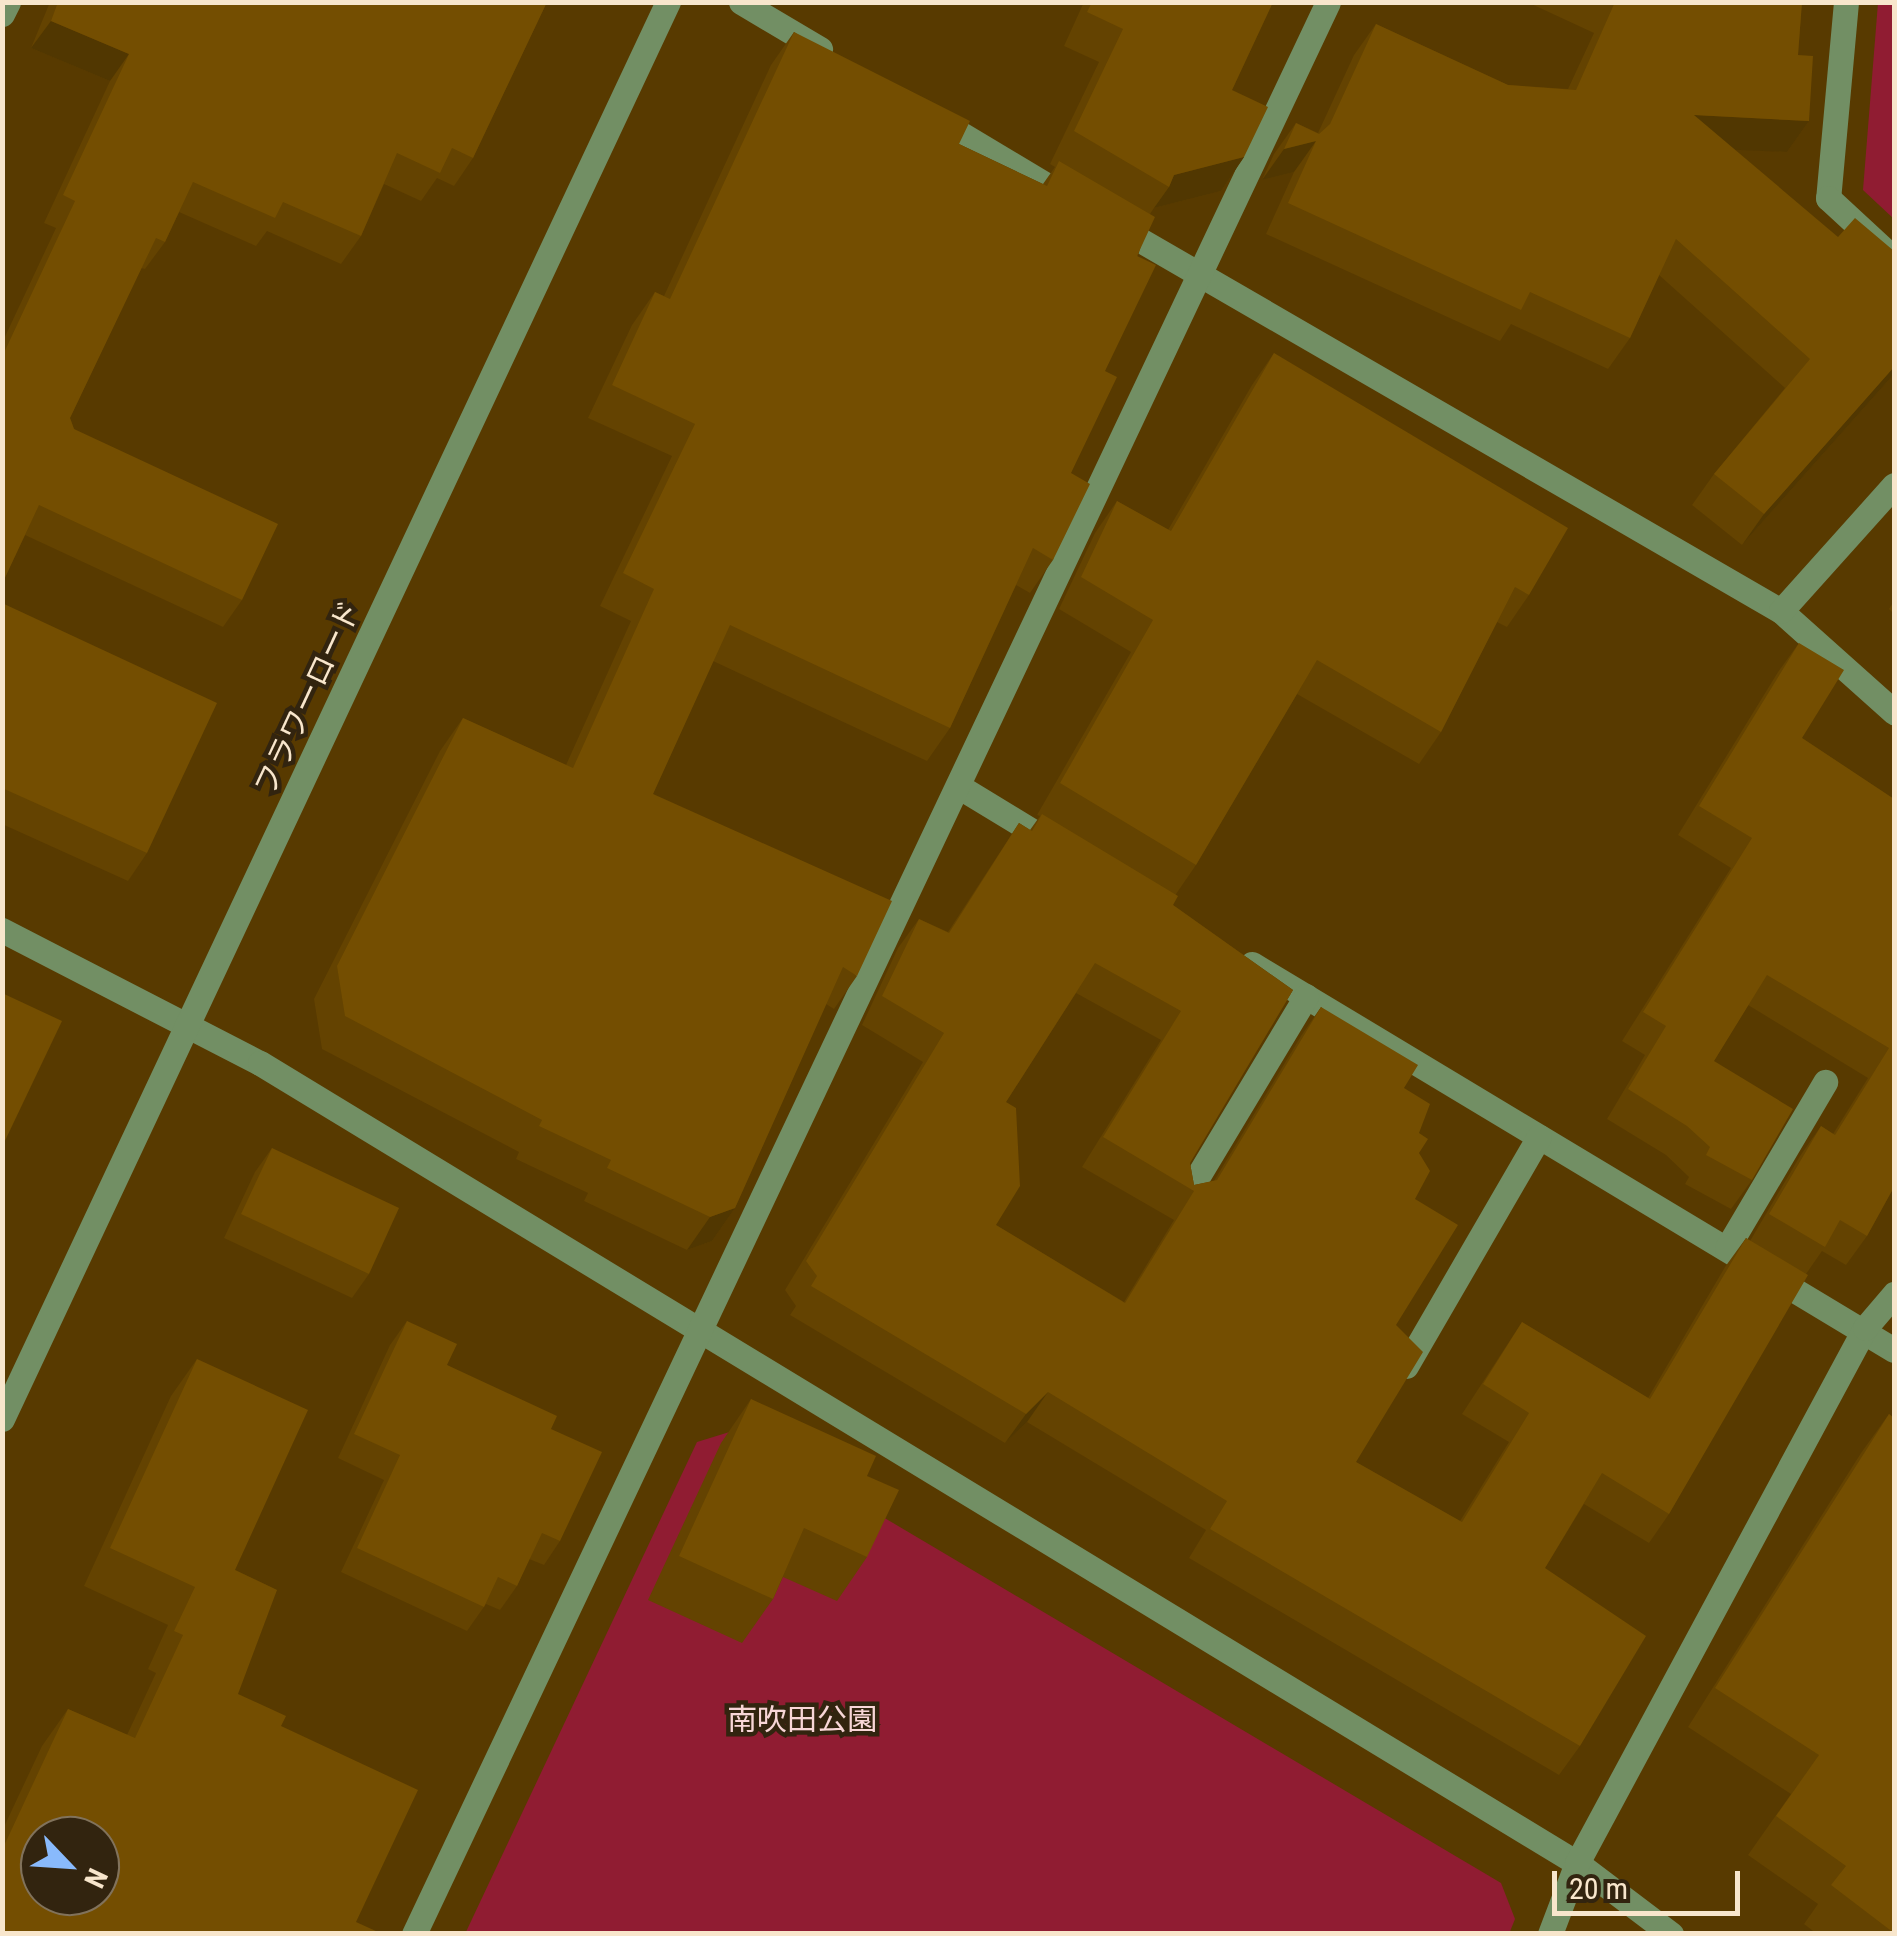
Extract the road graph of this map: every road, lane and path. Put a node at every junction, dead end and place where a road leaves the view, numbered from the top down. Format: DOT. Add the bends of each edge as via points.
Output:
graph roads {
  1 [pos="8,2"];
  2 [pos="668,2"];
  3 [pos="741,2"];
  4 [pos="1328,2"];
  5 [pos="1846,2"];
  6 [pos="2,14"];
  7 [pos="842,63"];
  8 [pos="908,102"];
  9 [pos="1894,259"];
  10 [pos="1200,276"];
  11 [pos="1894,485"];
  12 [pos="1780,611"];
  13 [pos="1894,712"];
  14 [pos="963,789"];
  15 [pos="1077,858"];
  16 [pos="2,930"];
  17 [pos="1224,947"];
  18 [pos="1306,996"];
  19 [pos="192,1024"];
  20 [pos="1825,1082"];
  21 [pos="1539,1137"];
  22 [pos="1183,1201"];
  23 [pos="1727,1248"];
  24 [pos="1894,1294"];
  25 [pos="1865,1328"];
  26 [pos="697,1330"];
  27 [pos="1894,1350"];
  28 [pos="1406,1366"];
  29 [pos="2,1419"];
  30 [pos="1577,1864"];
  31 [pos="414,1934"];
  32 [pos="1550,1934"];
  33 [pos="1671,1934"];
  1 -- 6 [label="street"];
  2 -- 19 [label="street, フラワーロード"];
  3 -- 7 [label="street"];
  4 -- 10 [label="street"];
  5 -- 9 [label="street" via="1828,198"];
  8 -- 10 [label="street"];
  10 -- 12 [label="street"];
  10 -- 14 [label="street"];
  11 -- 12 [label="street"];
  12 -- 13 [label="street"];
  14 -- 15 [label="street"];
  14 -- 26 [label="street"];
  16 -- 19 [label="street"];
  17 -- 18 [label="street"];
  18 -- 21 [label="street"];
  18 -- 22 [label="street"];
  19 -- 26 [label="street"];
  19 -- 29 [label="street, フラワーロード"];
  20 -- 23 [label="street"];
  21 -- 23 [label="street"];
  21 -- 28 [label="street"];
  23 -- 25 [label="street"];
  24 -- 25 [label="street"];
  25 -- 27 [label="street"];
  25 -- 30 [label="street"];
  26 -- 30 [label="street"];
  26 -- 31 [label="street"];
  30 -- 32 [label="street"];
  30 -- 33 [label="street"];
}
